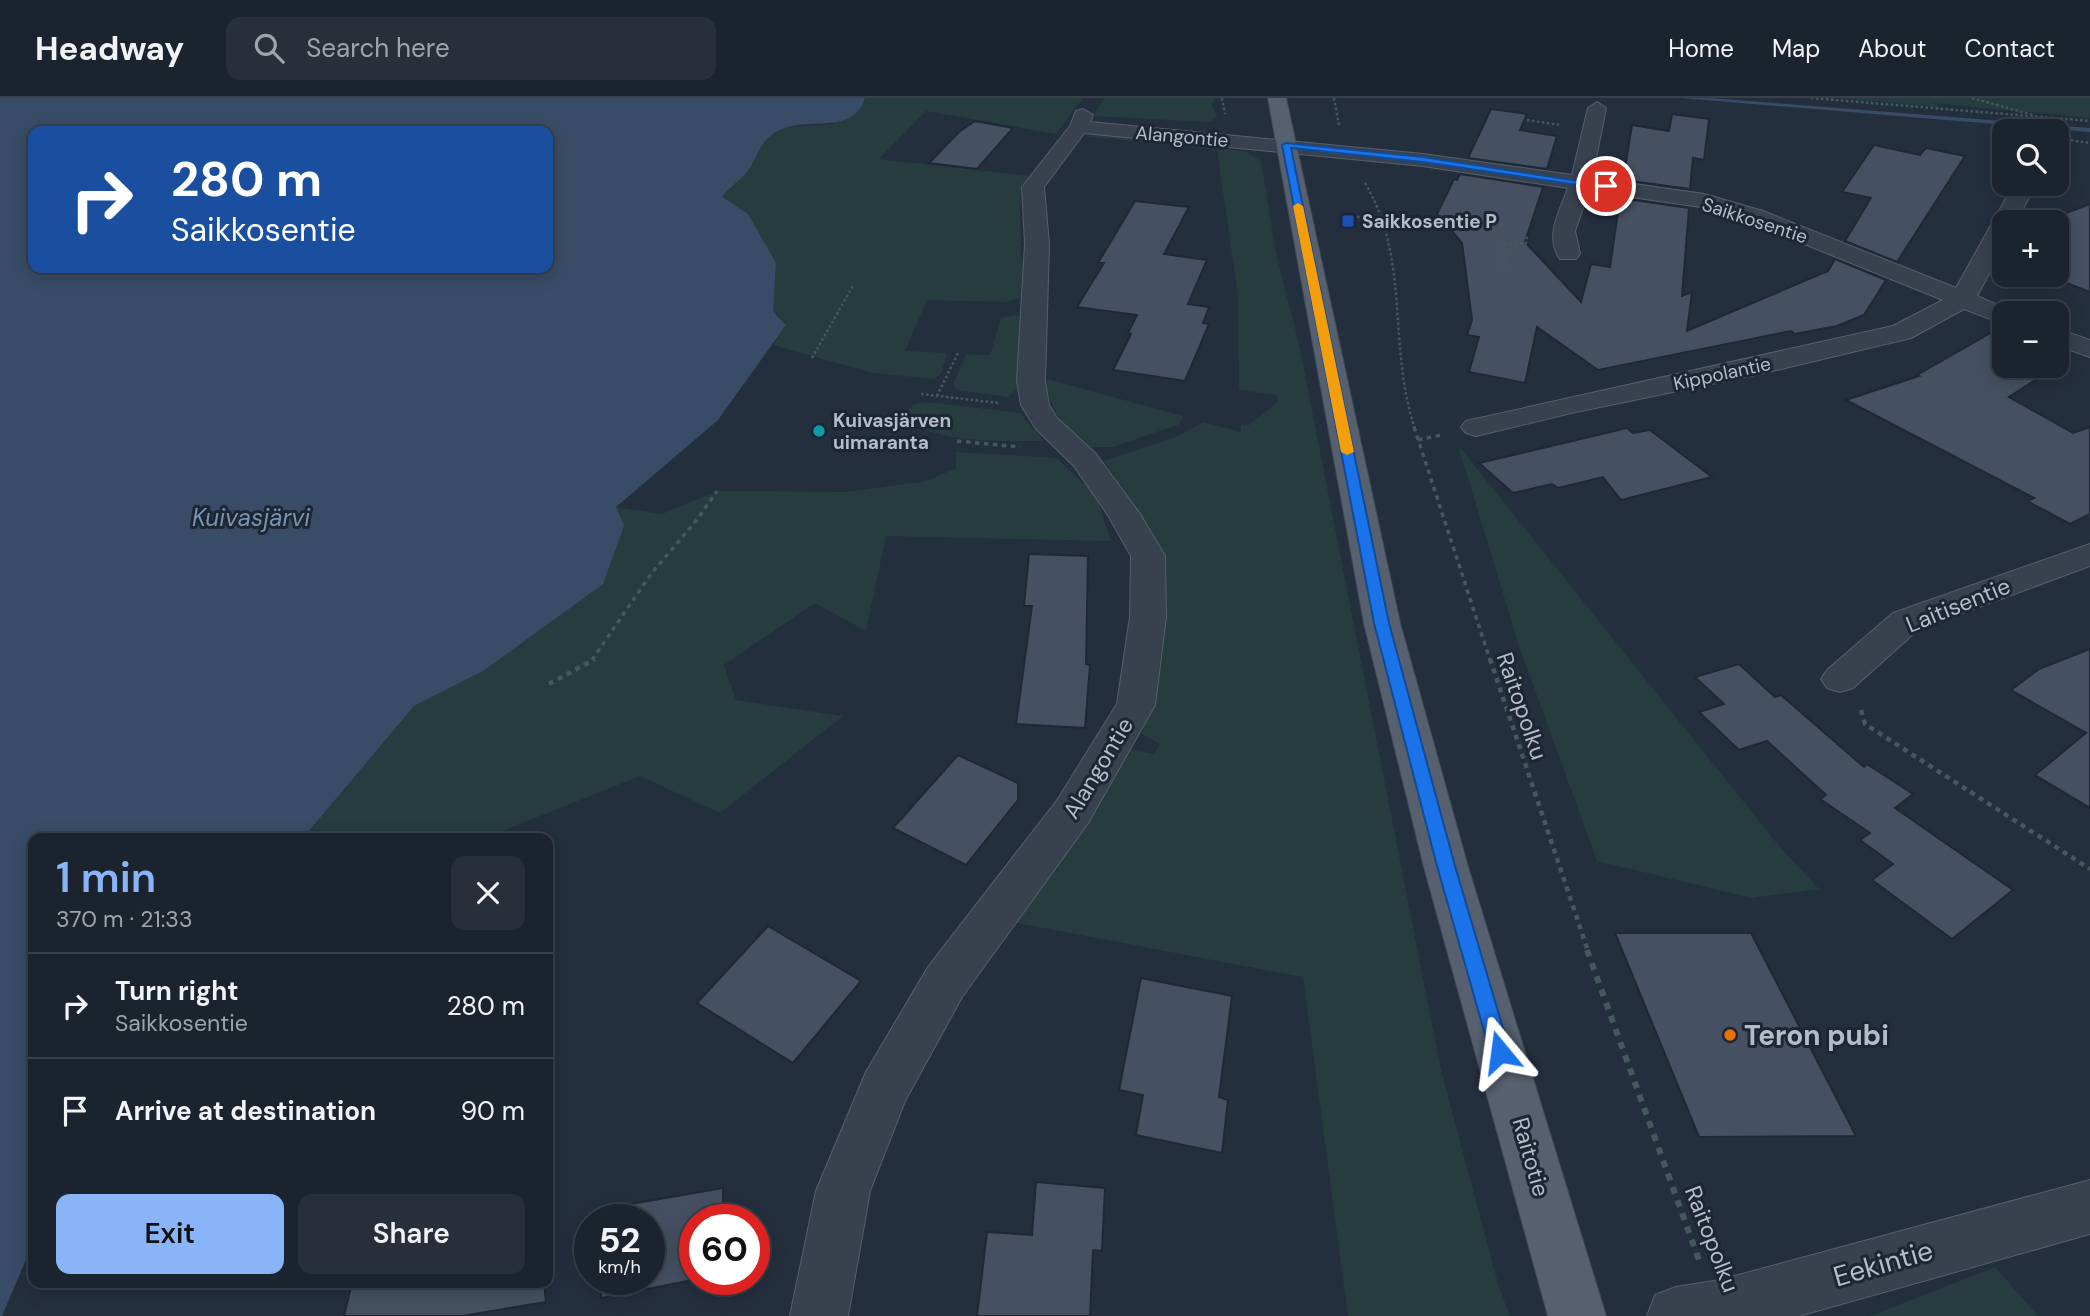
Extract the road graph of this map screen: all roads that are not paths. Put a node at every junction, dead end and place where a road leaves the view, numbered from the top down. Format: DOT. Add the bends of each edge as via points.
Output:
graph roads {
  1 [pos="1277,98"];
  2 [pos="1597,108"];
  3 [pos="1286,145"];
  4 [pos="1581,183"];
  5 [pos="1992,245"];
  6 [pos="1568,254"];
  7 [pos="1962,300"];
  8 [pos="1992,311"];
  9 [pos="2069,341"];
  10 [pos="2090,349"];
  11 [pos="1476,427"];
  12 [pos="2090,554"];
  13 [pos="1840,680"];
  14 [pos="2090,1207"];
  15 [pos="1698,1312"];
  16 [pos="819,1316"];
  17 [pos="1577,1316"];
  1 -- 3 [label="main road, Raitotie"];
  2 -- 4 [label="street"];
  3 -- 4 [label="street, Saikkosentie"];
  3 -- 16 [label="street, Alangontie" via="1081,121 1033,187 1037,282 1031,381 1035,405 1046,424 1085,460 1148,556 1148,617 1136,705 1073,811 945,982 884,1088 843,1191"];
  3 -- 17 [label="main road, Raitotie" via="1382,623 1446,866"];
  4 -- 6 [label="street" via="1564,231"];
  4 -- 7 [label="street, Saikkosentie" via="1739,210"];
  5 -- 7 [label="street"];
  7 -- 8 [label="street, Saikkosentie"];
  7 -- 11 [label="street, Kippolantie" via="1902,332"];
  9 -- 10 [label="street"];
  12 -- 13 [label="street, Laitisentie" via="1906,621"];
  14 -- 15 [label="street, Eekintie"];
}
